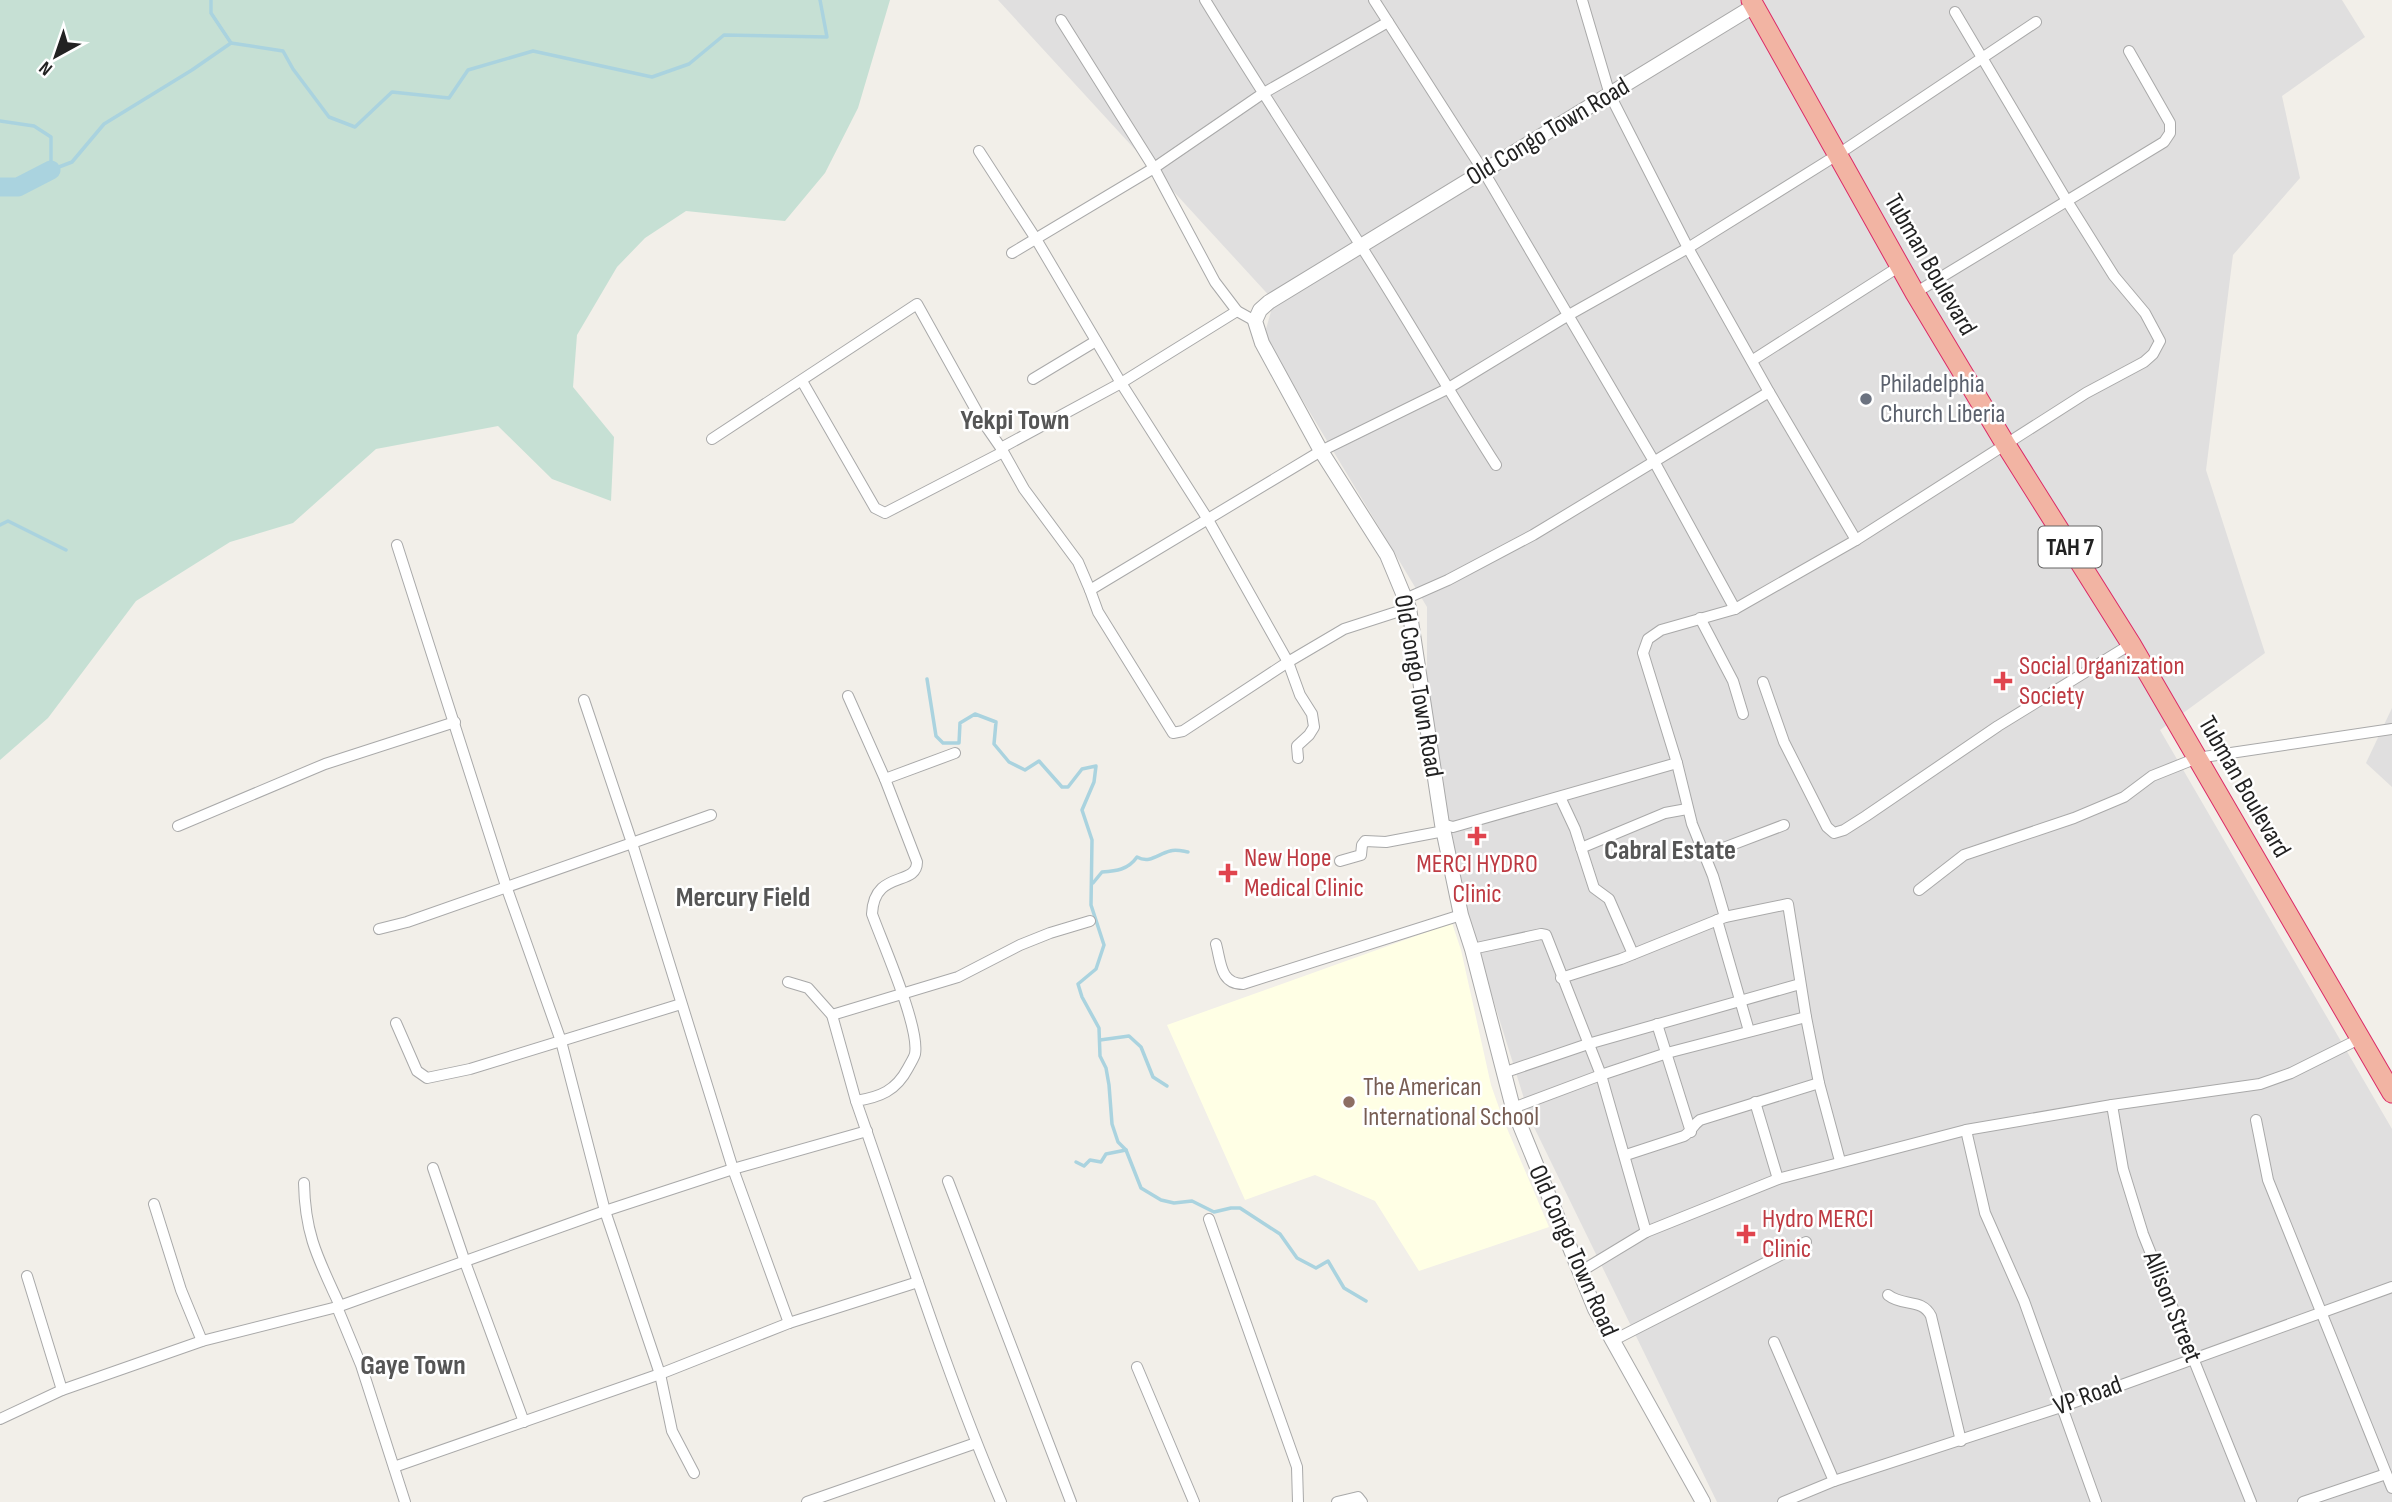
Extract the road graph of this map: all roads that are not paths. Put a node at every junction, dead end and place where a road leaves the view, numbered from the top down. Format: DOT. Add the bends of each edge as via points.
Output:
graph roads {
  1 [pos="1205,0"];
  2 [pos="1374,0"];
  3 [pos="1582,0"];
  4 [pos="1752,3"];
  5 [pos="1955,12"];
  6 [pos="1061,20"];
  7 [pos="1388,22"];
  8 [pos="2036,22"];
  9 [pos="2129,51"];
  10 [pos="1981,57"];
  11 [pos="1262,94"];
  12 [pos="1610,95"];
  13 [pos="979,151"];
  14 [pos="1837,155"];
  15 [pos="1154,169"];
  16 [pos="1484,172"];
  17 [pos="2067,201"];
  18 [pos="1035,239"];
  19 [pos="1361,245"];
  20 [pos="1688,248"];
  21 [pos="1012,253"];
  22 [pos="1899,266"];
  23 [pos="1915,293"];
  24 [pos="1237,311"];
  25 [pos="1567,316"];
  26 [pos="1255,321"];
  27 [pos="1096,341"];
  28 [pos="1753,360"];
  29 [pos="1033,379"];
  30 [pos="802,380"];
  31 [pos="1121,383"];
  32 [pos="1447,389"];
  33 [pos="1769,392"];
  34 [pos="712,439"];
  35 [pos="2006,445"];
  36 [pos="1002,450"];
  37 [pos="1321,451"];
  38 [pos="1655,463"];
  39 [pos="1496,465"];
  40 [pos="1208,518"];
  41 [pos="1856,540"];
  42 [pos="397,545"];
  43 [pos="1090,590"];
  44 [pos="1407,603"];
  45 [pos="1735,609"];
  46 [pos="1700,618"];
  47 [pos="2131,644"];
  48 [pos="1288,662"];
  49 [pos="1763,682"];
  50 [pos="848,696"];
  51 [pos="584,700"];
  52 [pos="1743,714"];
  53 [pos="455,722"];
  54 [pos="2392,729"];
  55 [pos="955,753"];
  56 [pos="1298,758"];
  57 [pos="2197,758"];
  58 [pos="1677,763"];
  59 [pos="885,779"];
  60 [pos="1560,797"];
  61 [pos="1687,809"];
  62 [pos="710,815"];
  63 [pos="1784,825"];
  64 [pos="178,826"];
  65 [pos="1443,828"];
  66 [pos="632,843"];
  67 [pos="1581,848"];
  68 [pos="1705,855"];
  69 [pos="1340,862"];
  70 [pos="506,886"];
  71 [pos="1919,890"];
  72 [pos="1461,915"];
  73 [pos="1721,919"];
  74 [pos="1090,921"];
  75 [pos="379,929"];
  76 [pos="1216,944"];
  77 [pos="1472,949"];
  78 [pos="1633,954"];
  79 [pos="1561,978"];
  80 [pos="788,982"];
  81 [pos="1800,984"];
  82 [pos="902,993"];
  83 [pos="1741,1001"];
  84 [pos="681,1004"];
  85 [pos="832,1014"];
  86 [pos="1806,1017"];
  87 [pos="396,1023"];
  88 [pos="1657,1024"];
  89 [pos="1749,1031"];
  90 [pos="2359,1039"];
  91 [pos="561,1041"];
  92 [pos="1588,1044"];
  93 [pos="1667,1053"];
  94 [pos="1503,1073"];
  95 [pos="1601,1075"];
  96 [pos="1819,1083"];
  97 [pos="2392,1093"];
  98 [pos="856,1101"];
  99 [pos="1755,1102"];
  100 [pos="2112,1105"];
  101 [pos="1513,1108"];
  102 [pos="2256,1120"];
  103 [pos="1966,1130"];
  104 [pos="867,1131"];
  105 [pos="1691,1132"];
  106 [pos="1626,1155"];
  107 [pos="1840,1161"];
  108 [pos="433,1168"];
  109 [pos="733,1169"];
  110 [pos="1778,1179"];
  111 [pos="948,1181"];
  112 [pos="304,1184"];
  113 [pos="153,1204"];
  114 [pos="606,1211"];
  115 [pos="1209,1219"];
  116 [pos="1646,1232"];
  117 [pos="1806,1242"];
  118 [pos="465,1262"];
  119 [pos="1580,1272"];
  120 [pos="27,1276"];
  121 [pos="918,1282"];
  122 [pos="2392,1287"];
  123 [pos="1888,1295"];
  124 [pos="339,1307"];
  125 [pos="2322,1314"];
  126 [pos="789,1323"];
  127 [pos="202,1341"];
  128 [pos="1612,1341"];
  129 [pos="1774,1342"];
  130 [pos="2192,1358"];
  131 [pos="1137,1367"];
  132 [pos="660,1374"];
  133 [pos="62,1390"];
  134 [pos="2061,1407"];
  135 [pos="0,1419"];
  136 [pos="524,1422"];
  137 [pos="1961,1441"];
  138 [pos="976,1443"];
  139 [pos="394,1467"];
  140 [pos="694,1474"];
  141 [pos="2386,1474"];
  142 [pos="1834,1481"];
  143 [pos="2392,1488"];
  144 [pos="841,1490"];
  145 [pos="405,1502"];
  146 [pos="807,1502"];
  147 [pos="845,1502"];
  148 [pos="1001,1502"];
  149 [pos="1071,1502"];
  150 [pos="1194,1502"];
  151 [pos="1298,1502"];
  152 [pos="1337,1502"];
  153 [pos="1362,1502"];
  154 [pos="1703,1502"];
  155 [pos="1783,1502"];
  156 [pos="2096,1502"];
  157 [pos="2251,1502"];
  158 [pos="2303,1502"];
  1 -- 11 [label="street"];
  2 -- 7 [label="street"];
  3 -- 12 [label="street"];
  4 -- 12 [label="street, Old Congo Town Road"];
  4 -- 14 [label="highway, Tubman Boulevard / TAH 7"];
  5 -- 10 [label="street"];
  6 -- 15 [label="street"];
  7 -- 11 [label="street"];
  7 -- 16 [label="street"];
  8 -- 10 [label="street"];
  9 -- 17 [label="street" via="2170,123 2170,133 2164,142"];
  10 -- 14 [label="street"];
  10 -- 17 [label="street"];
  11 -- 15 [label="street"];
  11 -- 19 [label="street"];
  12 -- 16 [label="street, Old Congo Town Road"];
  12 -- 20 [label="street"];
  13 -- 18 [label="street"];
  14 -- 20 [label="street"];
  14 -- 22 [label="highway, Tubman Boulevard / TAH 7"];
  15 -- 18 [label="street"];
  15 -- 24 [label="street" via="1215,282"];
  16 -- 19 [label="street, Old Congo Town Road"];
  16 -- 25 [label="street"];
  17 -- 23 [label="street"];
  17 -- 35 [label="street" via="2160,341 2144,362"];
  18 -- 21 [label="street"];
  18 -- 27 [label="street"];
  19 -- 26 [label="street, Old Congo Town Road" via="1269,302"];
  19 -- 32 [label="street"];
  20 -- 25 [label="street"];
  20 -- 28 [label="street"];
  22 -- 23 [label="highway, Tubman Boulevard / TAH 7"];
  22 -- 28 [label="street"];
  23 -- 35 [label="highway, Tubman Boulevard / TAH 7"];
  24 -- 26 [label="street"];
  24 -- 31 [label="street"];
  25 -- 32 [label="street"];
  25 -- 38 [label="street"];
  26 -- 37 [label="street, Old Congo Town Road" via="1262,343"];
  27 -- 29 [label="street"];
  27 -- 31 [label="street"];
  28 -- 33 [label="street"];
  30 -- 34 [label="street"];
  30 -- 36 [label="street" via="881,513"];
  30 -- 36 [label="street" via="917,304"];
  31 -- 36 [label="street"];
  31 -- 40 [label="street"];
  32 -- 37 [label="street"];
  32 -- 39 [label="street"];
  33 -- 38 [label="street"];
  33 -- 41 [label="street"];
  35 -- 41 [label="street"];
  35 -- 47 [label="highway, Tubman Boulevard / TAH 7"];
  36 -- 43 [label="street" via="1024,489 1078,562"];
  37 -- 40 [label="street"];
  37 -- 44 [label="street, Old Congo Town Road" via="1387,555"];
  38 -- 44 [label="street"];
  38 -- 45 [label="street"];
  40 -- 43 [label="street"];
  40 -- 48 [label="street"];
  41 -- 45 [label="street"];
  42 -- 53 [label="street"];
  43 -- 48 [label="street" via="1098,612 1173,733 1183,732"];
  44 -- 48 [label="street" via="1344,629"];
  44 -- 65 [label="street, Old Congo Town Road"];
  45 -- 46 [label="street"];
  46 -- 52 [label="street" via="1733,681"];
  46 -- 58 [label="street" via="1661,631 1648,639 1643,653"];
  47 -- 49 [label="street" via="1834,833 1784,742"];
  47 -- 57 [label="highway, Tubman Boulevard / TAH 7"];
  48 -- 56 [label="street" via="1314,727 1297,746"];
  50 -- 59 [label="street"];
  51 -- 66 [label="street"];
  53 -- 64 [label="street" via="325,764"];
  53 -- 70 [label="street"];
  54 -- 57 [label="street"];
  55 -- 59 [label="street"];
  57 -- 71 [label="street" via="2152,776 2111,803 1964,855"];
  57 -- 90 [label="highway, Tubman Boulevard / TAH 7"];
  58 -- 60 [label="street"];
  58 -- 61 [label="street"];
  59 -- 82 [label="street" via="917,862 913,874 881,887 873,900 872,914"];
  60 -- 65 [label="street"];
  60 -- 67 [label="street"];
  61 -- 67 [label="street" via="1665,813"];
  61 -- 68 [label="street"];
  62 -- 66 [label="street"];
  63 -- 68 [label="street"];
  65 -- 69 [label="street" via="1387,842 1365,841 1362,855"];
  65 -- 72 [label="street, Old Congo Town Road"];
  66 -- 70 [label="street"];
  66 -- 84 [label="street"];
  67 -- 78 [label="street" via="1594,888 1609,899"];
  68 -- 73 [label="street"];
  70 -- 75 [label="street"];
  70 -- 91 [label="street"];
  72 -- 76 [label="street" via="1243,984 1226,979"];
  72 -- 77 [label="street, Old Congo Town Road"];
  73 -- 78 [label="street"];
  73 -- 81 [label="street" via="1788,904"];
  73 -- 83 [label="street"];
  74 -- 82 [label="street" via="1020,945 958,976"];
  77 -- 79 [label="street" via="1546,935"];
  77 -- 94 [label="street, Old Congo Town Road"];
  78 -- 79 [label="street"];
  79 -- 92 [label="street"];
  80 -- 85 [label="street" via="808,988"];
  81 -- 83 [label="street"];
  81 -- 86 [label="street"];
  82 -- 85 [label="street"];
  82 -- 98 [label="street" via="915,1054 893,1088 880,1097"];
  83 -- 88 [label="street"];
  83 -- 89 [label="street"];
  84 -- 91 [label="street"];
  84 -- 109 [label="street"];
  85 -- 98 [label="street"];
  86 -- 89 [label="street"];
  86 -- 96 [label="street"];
  87 -- 91 [label="street" via="417,1071 427,1078"];
  88 -- 92 [label="street"];
  88 -- 93 [label="street"];
  89 -- 93 [label="street"];
  90 -- 97 [label="highway, Tubman Boulevard / TAH 7"];
  90 -- 100 [label="street" via="2260,1084"];
  91 -- 114 [label="street"];
  92 -- 94 [label="street"];
  92 -- 95 [label="street"];
  93 -- 95 [label="street"];
  93 -- 105 [label="street"];
  94 -- 101 [label="street, Old Congo Town Road"];
  95 -- 101 [label="street"];
  95 -- 106 [label="street"];
  96 -- 99 [label="street"];
  96 -- 107 [label="street"];
  98 -- 104 [label="street"];
  99 -- 105 [label="street" via="1700,1120"];
  99 -- 110 [label="street"];
  100 -- 103 [label="street"];
  100 -- 130 [label="street, Allison Street" via="2123,1169 2139,1221"];
  101 -- 119 [label="street, Old Congo Town Road"];
  102 -- 125 [label="street" via="2268,1180"];
  103 -- 107 [label="street"];
  103 -- 134 [label="street" via="1985,1213 2024,1301"];
  104 -- 109 [label="street"];
  104 -- 121 [label="street"];
  105 -- 106 [label="street"];
  106 -- 116 [label="street"];
  107 -- 110 [label="street"];
  108 -- 118 [label="street"];
  109 -- 114 [label="street"];
  109 -- 126 [label="street"];
  110 -- 116 [label="street"];
  111 -- 149 [label="street"];
  112 -- 124 [label="street" via="311,1242"];
  113 -- 127 [label="street"];
  114 -- 118 [label="street"];
  114 -- 132 [label="street"];
  115 -- 151 [label="street" via="1297,1467"];
  116 -- 119 [label="street"];
  117 -- 128 [label="street"];
  118 -- 124 [label="street"];
  118 -- 136 [label="street"];
  119 -- 128 [label="street, Old Congo Town Road"];
  120 -- 133 [label="street"];
  121 -- 126 [label="street"];
  121 -- 138 [label="street"];
  122 -- 125 [label="street, VP Road"];
  123 -- 137 [label="street" via="1895,1301 1921,1304 1931,1316"];
  124 -- 127 [label="street"];
  124 -- 139 [label="street"];
  125 -- 130 [label="street, VP Road"];
  125 -- 141 [label="street"];
  126 -- 132 [label="street"];
  127 -- 133 [label="street"];
  128 -- 154 [label="street, Old Congo Town Road"];
  129 -- 142 [label="street"];
  130 -- 134 [label="street, VP Road"];
  130 -- 157 [label="street, Allison Street"];
  131 -- 150 [label="street"];
  132 -- 136 [label="street"];
  132 -- 140 [label="street" via="672,1431"];
  133 -- 135 [label="street"];
  134 -- 137 [label="street, VP Road"];
  134 -- 156 [label="street"];
  136 -- 139 [label="street"];
  137 -- 142 [label="street, VP Road"];
  138 -- 144 [label="street"];
  138 -- 148 [label="street"];
  139 -- 145 [label="street"];
  141 -- 143 [label="street"];
  141 -- 158 [label="street"];
  142 -- 155 [label="street, VP Road"];
  144 -- 146 [label="street"];
  144 -- 147 [label="street"];
  152 -- 153 [label="street" via="1359,1497"];
}
